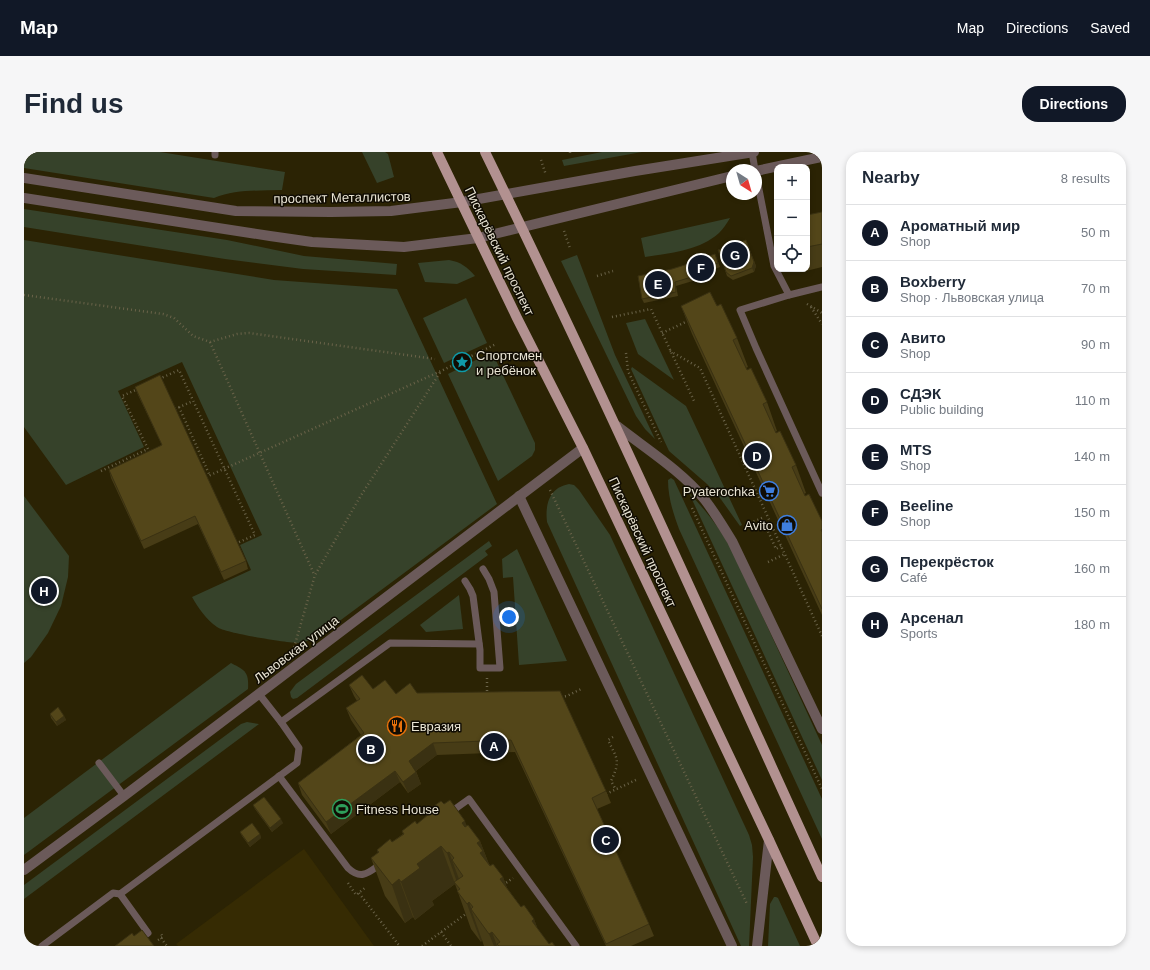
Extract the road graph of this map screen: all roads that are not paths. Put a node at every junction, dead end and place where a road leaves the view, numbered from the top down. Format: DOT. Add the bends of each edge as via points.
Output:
graph roads {
  1 [pos="437,152"];
  2 [pos="485,152"];
  3 [pos="752,152"];
  4 [pos="822,157"];
  5 [pos="755,164"];
  6 [pos="762,169"];
  7 [pos="726,177"];
  8 [pos="24,178"];
  9 [pos="506,194"];
  10 [pos="24,198"];
  11 [pos="761,200"];
  12 [pos="462,202"];
  13 [pos="522,227"];
  14 [pos="478,238"];
  15 [pos="822,287"];
  16 [pos="789,295"];
  17 [pos="617,426"];
  18 [pos="584,448"];
  19 [pos="822,493"];
  20 [pos="519,496"];
  21 [pos="482,569"];
  22 [pos="465,581"];
  23 [pos="479,644"];
  24 [pos="259,694"];
  25 [pos="281,722"];
  26 [pos="822,729"];
  27 [pos="99,763"];
  28 [pos="279,776"];
  29 [pos="124,796"];
  30 [pos="444,817"];
  31 [pos="770,840"];
  32 [pos="386,859"];
  33 [pos="24,870"];
  34 [pos="822,877"];
  35 [pos="120,894"];
  36 [pos="42,946"];
  37 [pos="131,946"];
  38 [pos="576,946"];
  39 [pos="732,946"];
  40 [pos="757,946"];
  41 [pos="818,946"];
  1 -- 12 [label="main road, Пискарёвский проспект"];
  2 -- 9 [label="main road, Пискарёвский проспект"];
  3 -- 5 [label="lane"];
  3 -- 9 [label="street, проспект Металлистов"];
  4 -- 6 [label="street"];
  7 -- 13 [label="street"];
  8 -- 12 [label="street, проспект Металлистов" via="236,211 391,211"];
  9 -- 12 [label="street, проспект Металлистов"];
  9 -- 13 [label="main road, Пискарёвский проспект"];
  10 -- 14 [label="street" via="312,242 404,247"];
  11 -- 16 [label="lane" via="774,266"];
  12 -- 14 [label="main road, Пискарёвский проспект"];
  13 -- 14 [label="street"];
  13 -- 17 [label="main road, Пискарёвский проспект"];
  14 -- 18 [label="main road, Пискарёвский проспект"];
  15 -- 16 [label="lane"];
  16 -- 19 [label="lane" via="740,310"];
  17 -- 26 [label="street" via="674,469 705,499 732,541"];
  17 -- 34 [label="main road, Пискарёвский проспект"];
  18 -- 20 [label="street, Львовская улица"];
  18 -- 31 [label="main road, Пискарёвский проспект"];
  20 -- 24 [label="street, Львовская улица"];
  20 -- 39 [label="street"];
  21 -- 23 [label="lane" via="494,592 500,668 480,668"];
  22 -- 23 [label="lane" via="473,596"];
  23 -- 25 [label="lane" via="390,643"];
  24 -- 25 [label="lane"];
  24 -- 29 [label="street, Львовская улица"];
  25 -- 28 [label="lane" via="299,748 297,763"];
  27 -- 29 [label="lane"];
  28 -- 32 [label="lane" via="355,874 364,875"];
  28 -- 35 [label="lane"];
  29 -- 33 [label="street, Львовская улица"];
  30 -- 38 [label="lane" via="469,799"];
  31 -- 40 [label="street"];
  31 -- 41 [label="main road, Пискарёвский проспект"];
  35 -- 36 [label="lane" via="113,893"];
  35 -- 37 [label="lane" via="148,933"];
}
